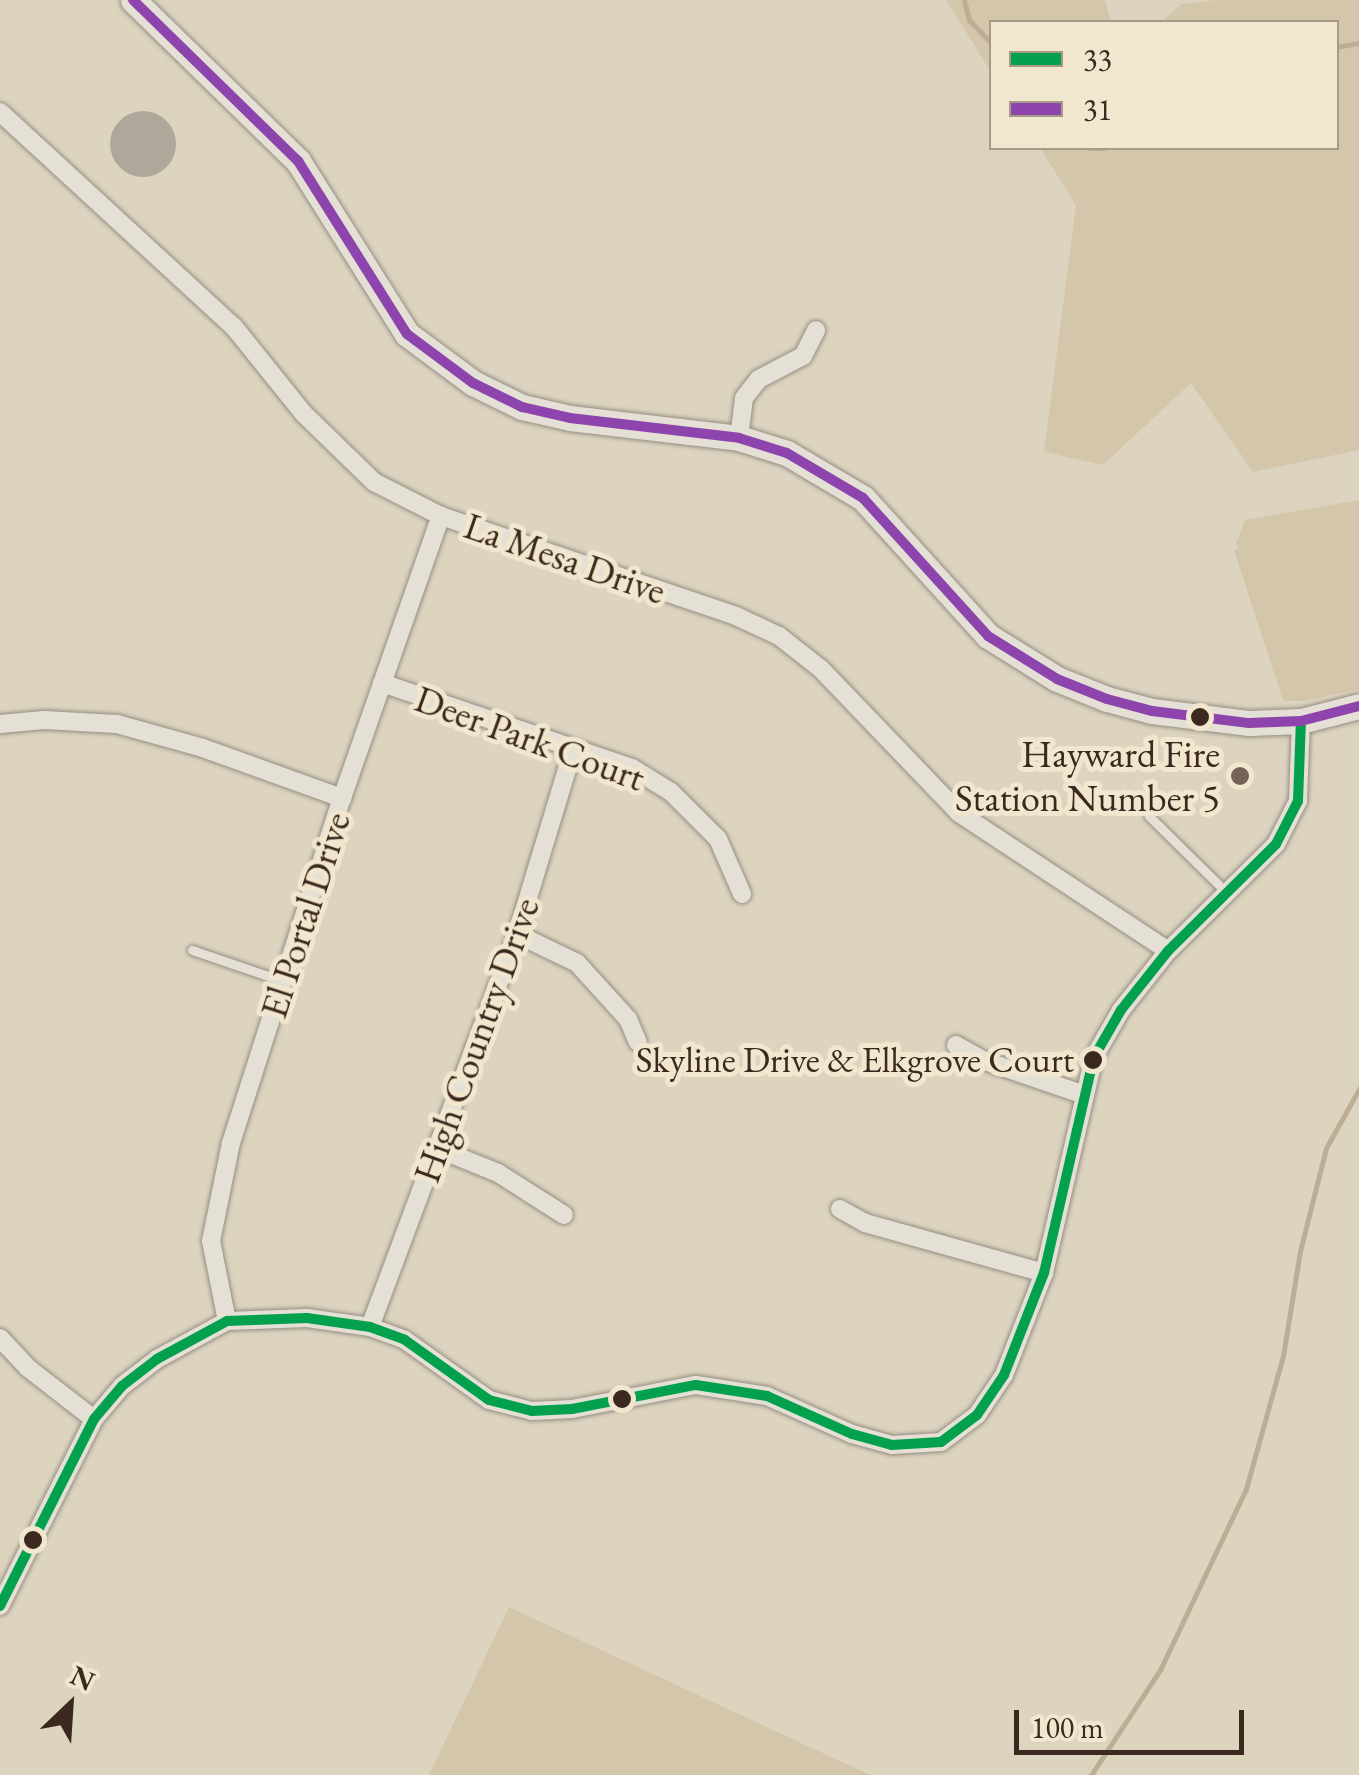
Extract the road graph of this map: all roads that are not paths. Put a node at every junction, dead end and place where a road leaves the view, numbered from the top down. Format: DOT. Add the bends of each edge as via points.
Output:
graph roads {
  1 [pos="132,0"];
  2 [pos="0,112"];
  3 [pos="816,330"];
  4 [pos="740,438"];
  5 [pos="441,516"];
  6 [pos="382,683"];
  7 [pos="1359,706"];
  8 [pos="1301,722"];
  9 [pos="0,724"];
  10 [pos="573,750"];
  11 [pos="342,798"];
  12 [pos="1149,816"];
  13 [pos="1226,893"];
  14 [pos="742,894"];
  15 [pos="517,934"];
  16 [pos="192,950"];
  17 [pos="1168,952"];
  18 [pos="283,981"];
  19 [pos="638,1042"];
  20 [pos="956,1045"];
  21 [pos="1082,1094"];
  22 [pos="438,1149"];
  23 [pos="840,1209"];
  24 [pos="564,1215"];
  25 [pos="1044,1273"];
  26 [pos="228,1322"];
  27 [pos="370,1327"];
  28 [pos="0,1338"];
  29 [pos="94,1418"];
  30 [pos="7,1574"];
  31 [pos="0,1606"];
  1 -- 4 [label="main road" via="298,161 407,334 473,383 522,406 570,418"];
  2 -- 5 [label="street, La Mesa Drive" via="234,327 304,414 374,482"];
  3 -- 4 [label="street" via="803,356 759,379 744,398"];
  4 -- 8 [label="main road" via="787,453 863,498 988,636 1057,679 1168,714"];
  5 -- 6 [label="street, El Portal Drive"];
  5 -- 17 [label="street, La Mesa Drive" via="779,636 821,669 958,813"];
  6 -- 10 [label="street, Deer Park Court"];
  6 -- 11 [label="street, El Portal Drive"];
  7 -- 8 [label="main road"];
  8 -- 13 [label="street" via="1298,801 1276,844"];
  9 -- 11 [label="street" via="118,724"];
  10 -- 14 [label="street, Deer Park Court" via="632,768 670,792 718,839"];
  10 -- 15 [label="street, High Country Drive"];
  11 -- 18 [label="street, El Portal Drive"];
  12 -- 13 [label="lane"];
  13 -- 17 [label="street"];
  15 -- 19 [label="street" via="577,963 628,1019"];
  15 -- 22 [label="street, High Country Drive"];
  16 -- 18 [label="lane"];
  17 -- 21 [label="street" via="1121,1010 1094,1056"];
  18 -- 26 [label="street, El Portal Drive" via="231,1144 212,1240"];
  20 -- 21 [label="street"];
  21 -- 25 [label="street"];
  22 -- 24 [label="street" via="498,1173"];
  22 -- 27 [label="street, High Country Drive"];
  23 -- 25 [label="street" via="865,1223"];
  25 -- 27 [label="street" via="1004,1375 977,1416 942,1442 892,1445 767,1396 696,1385 532,1411 488,1400 405,1340"];
  26 -- 27 [label="street" via="307,1318"];
  26 -- 29 [label="street" via="157,1358"];
  28 -- 29 [label="street"];
  29 -- 30 [label="street"];
  30 -- 31 [label="street"];
}
